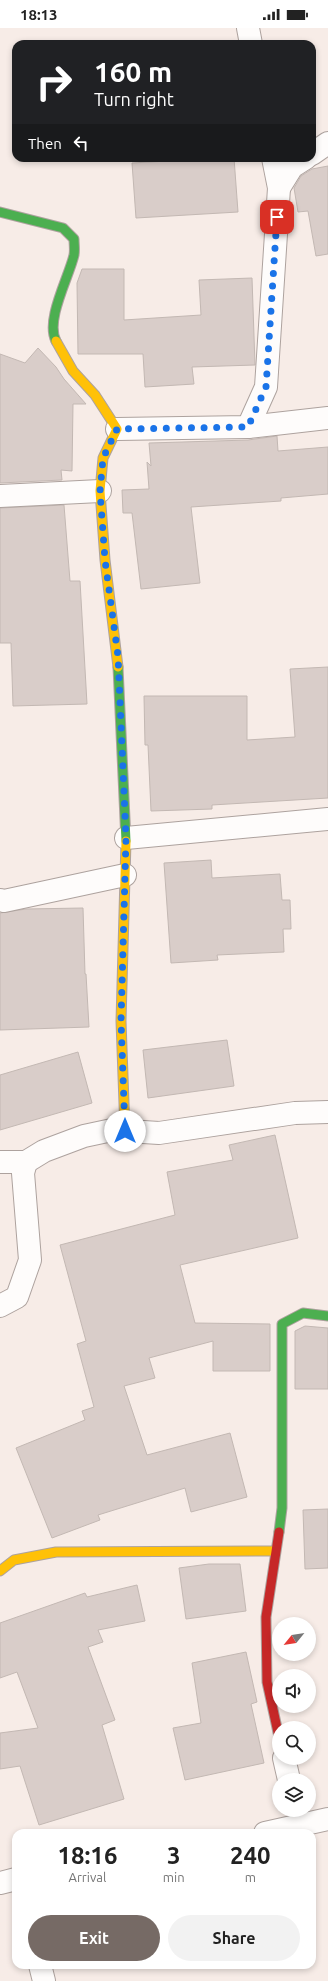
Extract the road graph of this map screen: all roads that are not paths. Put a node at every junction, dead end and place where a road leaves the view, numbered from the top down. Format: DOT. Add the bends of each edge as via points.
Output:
graph roads {
  1 [pos="248,28"];
  2 [pos="250,40"];
  3 [pos="328,143"];
  4 [pos="316,151"];
  5 [pos="274,162"];
  6 [pos="300,162"];
  7 [pos="278,188"];
  8 [pos="0,212"];
  9 [pos="328,418"];
  10 [pos="248,427"];
  11 [pos="117,429"];
  12 [pos="100,491"];
  13 [pos="0,496"];
  14 [pos="328,819"];
  15 [pos="126,838"];
  16 [pos="125,875"];
  17 [pos="0,900"];
  18 [pos="328,1112"];
  19 [pos="125,1131"];
  20 [pos="0,1162"];
  21 [pos="26,1162"];
  22 [pos="0,1306"];
  23 [pos="328,1316"];
  24 [pos="275,1551"];
  25 [pos="0,1571"];
  26 [pos="276,1721"];
  27 [pos="297,1818"];
  28 [pos="328,1819"];
  29 [pos="274,1829"];
  30 [pos="41,1969"];
  31 [pos="44,1981"];
  1 -- 2 [label="street"];
  3 -- 4 [label="street"];
  5 -- 7 [label="street"];
  6 -- 7 [label="street" via="292,167"];
  7 -- 10 [label="street" via="266,387"];
  8 -- 11 [label="street" via="63,228 74,239 74,254 56,308 53,335 73,372 95,395"];
  9 -- 10 [label="street"];
  10 -- 11 [label="street"];
  11 -- 12 [label="street" via="103,458"];
  12 -- 13 [label="street"];
  12 -- 15 [label="street" via="105,560 118,656"];
  14 -- 15 [label="street"];
  15 -- 16 [label="street"];
  16 -- 17 [label="street"];
  16 -- 19 [label="street" via="121,1021"];
  18 -- 19 [label="street" via="295,1113 159,1133"];
  19 -- 21 [label="street" via="112,1130 84,1136 44,1151"];
  20 -- 21 [label="street"];
  21 -- 22 [label="street" via="23,1173 30,1260 17,1298"];
  23 -- 24 [label="street" via="303,1313 282,1324 282,1508"];
  24 -- 25 [label="street" via="56,1552 14,1560"];
  24 -- 26 [label="street" via="266,1617 267,1682"];
  27 -- 28 [label="street"];
  27 -- 29 [label="street"];
  30 -- 31 [label="street"];
}
